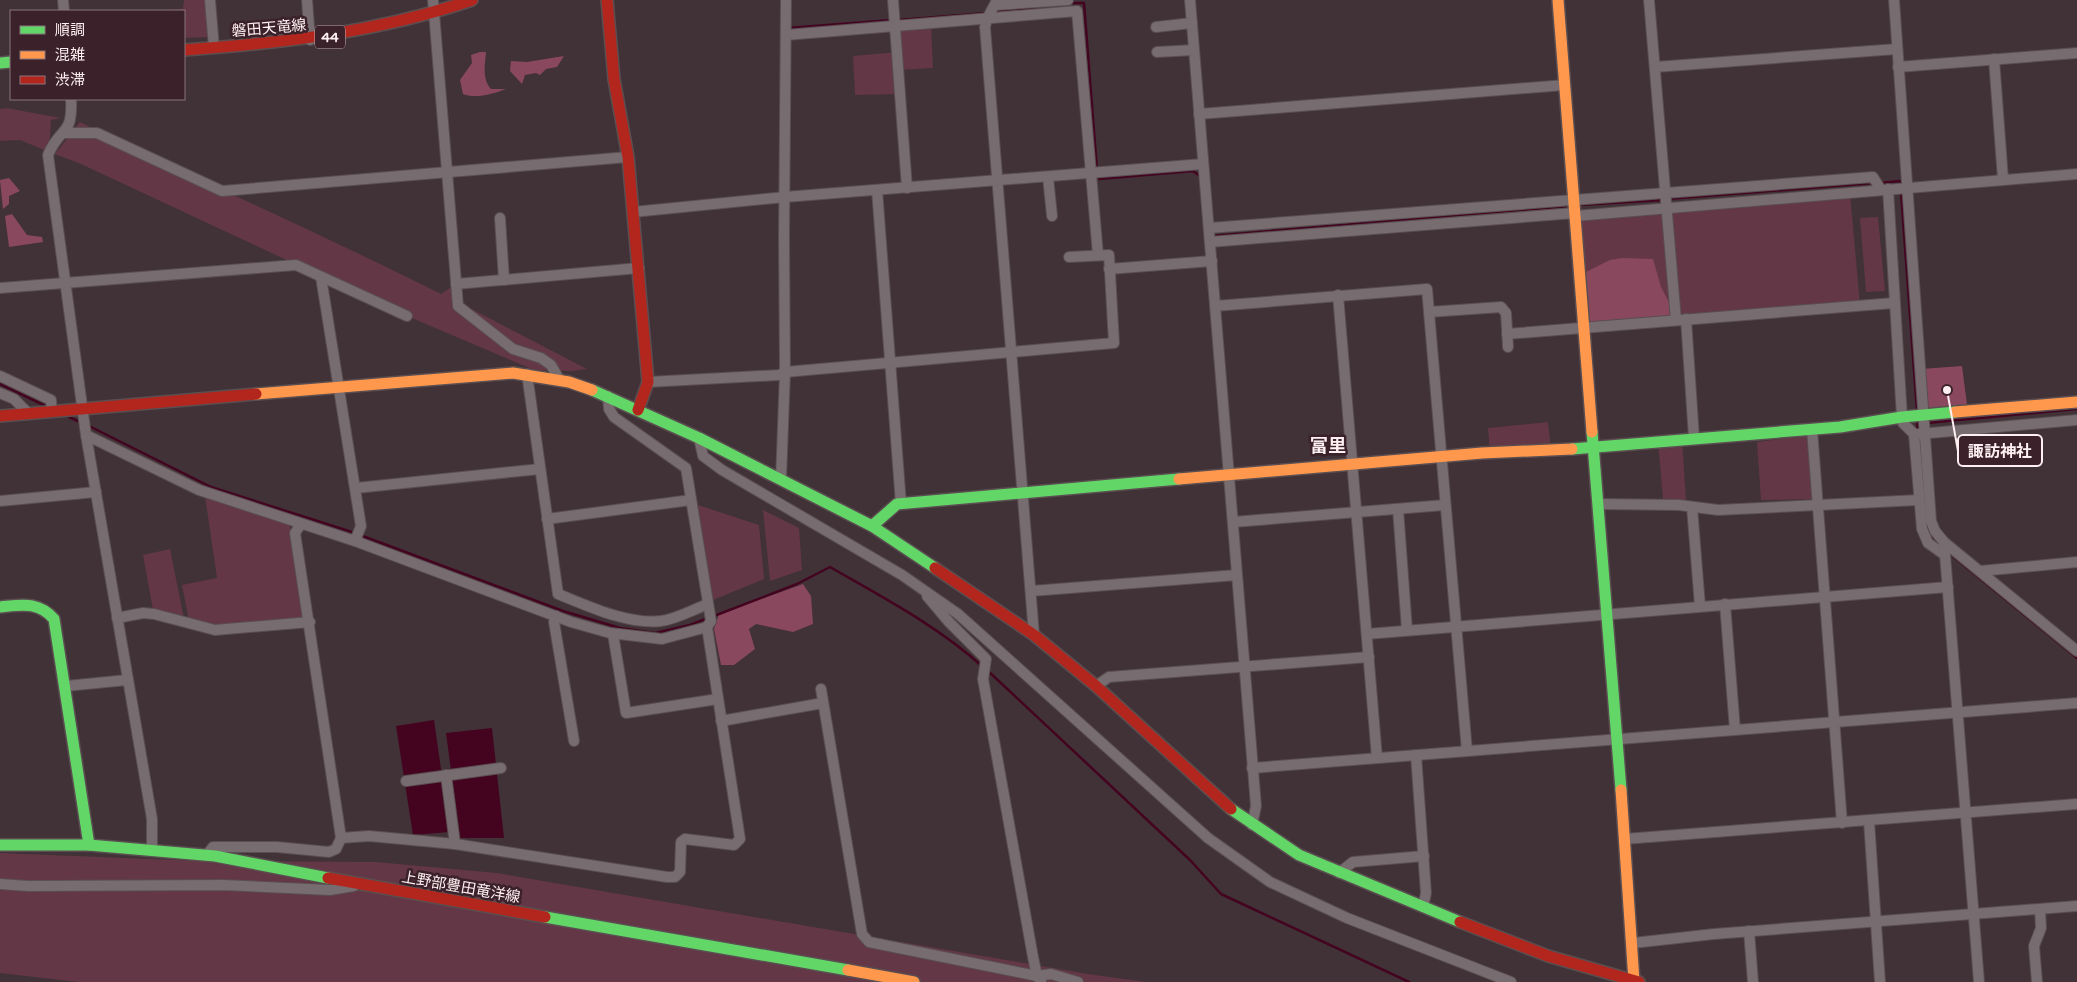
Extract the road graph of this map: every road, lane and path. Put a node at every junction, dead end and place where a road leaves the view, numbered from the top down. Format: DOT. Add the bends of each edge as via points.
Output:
graph roads {
  1 [pos="210,0"];
  2 [pos="306,0"];
  3 [pos="434,0"];
  4 [pos="472,0"];
  5 [pos="608,0"];
  6 [pos="786,0"];
  7 [pos="893,0"];
  8 [pos="1068,0"];
  9 [pos="1190,0"];
  10 [pos="1558,0"];
  11 [pos="1649,0"];
  12 [pos="1894,0"];
  13 [pos="996,2"];
  14 [pos="435,14"];
  15 [pos="986,18"];
  16 [pos="1192,23"];
  17 [pos="895,26"];
  18 [pos="1156,26"];
  19 [pos="786,35"];
  20 [pos="310,40"];
  21 [pos="214,48"];
  22 [pos="1897,49"];
  23 [pos="185,50"];
  24 [pos="1194,50"];
  25 [pos="1157,52"];
  26 [pos="2077,53"];
  27 [pos="1994,59"];
  28 [pos="1898,66"];
  29 [pos="1655,67"];
  30 [pos="1565,85"];
  31 [pos="71,100"];
  32 [pos="1199,114"];
  33 [pos="63,133"];
  34 [pos="628,157"];
  35 [pos="1203,164"];
  36 [pos="447,172"];
  37 [pos="1092,174"];
  38 [pos="2077,174"];
  39 [pos="1048,177"];
  40 [pos="2003,179"];
  41 [pos="997,181"];
  42 [pos="1907,187"];
  43 [pos="907,188"];
  44 [pos="877,190"];
  45 [pos="1884,190"];
  46 [pos="785,197"];
  47 [pos="1574,200"];
  48 [pos="1666,201"];
  49 [pos="633,212"];
  50 [pos="1575,215"];
  51 [pos="1052,216"];
  52 [pos="500,218"];
  53 [pos="1209,228"];
  54 [pos="1210,242"];
  55 [pos="1098,256"];
  56 [pos="1069,257"];
  57 [pos="1212,261"];
  58 [pos="639,268"];
  59 [pos="1110,269"];
  60 [pos="321,276"];
  61 [pos="504,280"];
  62 [pos="66,282"];
  63 [pos="456,284"];
  64 [pos="0,288"];
  65 [pos="1338,295"];
  66 [pos="1894,303"];
  67 [pos="1215,306"];
  68 [pos="1429,312"];
  69 [pos="407,316"];
  70 [pos="1681,319"];
  71 [pos="1584,327"];
  72 [pos="1507,334"];
  73 [pos="1508,348"];
  74 [pos="1010,352"];
  75 [pos="891,363"];
  76 [pos="785,372"];
  77 [pos="527,374"];
  78 [pos="0,376"];
  79 [pos="559,379"];
  80 [pos="648,382"];
  81 [pos="338,386"];
  82 [pos="0,393"];
  83 [pos="608,396"];
  84 [pos="2077,402"];
  85 [pos="83,410"];
  86 [pos="638,410"];
  87 [pos="52,412"];
  88 [pos="29,414"];
  89 [pos="0,416"];
  90 [pos="1923,416"];
  91 [pos="1905,417"];
  92 [pos="2077,420"];
  93 [pos="1812,429"];
  94 [pos="1920,433"];
  95 [pos="86,435"];
  96 [pos="699,438"];
  97 [pos="1694,438"];
  98 [pos="1594,446"];
  99 [pos="1441,458"];
  100 [pos="1354,465"];
  101 [pos="540,469"];
  102 [pos="1229,475"];
  103 [pos="781,479"];
  104 [pos="356,488"];
  105 [pos="96,492"];
  106 [pos="1024,492"];
  107 [pos="691,500"];
  108 [pos="1918,500"];
  109 [pos="0,501"];
  110 [pos="901,504"];
  111 [pos="1599,504"];
  112 [pos="1445,505"];
  113 [pos="1692,506"];
  114 [pos="1817,506"];
  115 [pos="1398,509"];
  116 [pos="1357,513"];
  117 [pos="547,519"];
  118 [pos="1233,522"];
  119 [pos="301,524"];
  120 [pos="872,526"];
  121 [pos="355,541"];
  122 [pos="1945,549"];
  123 [pos="2077,562"];
  124 [pos="1980,571"];
  125 [pos="1237,575"];
  126 [pos="1948,587"];
  127 [pos="1031,590"];
  128 [pos="924,591"];
  129 [pos="1824,597"];
  130 [pos="708,604"];
  131 [pos="1726,604"];
  132 [pos="1700,606"];
  133 [pos="0,607"];
  134 [pos="1608,613"];
  135 [pos="556,616"];
  136 [pos="117,618"];
  137 [pos="310,622"];
  138 [pos="1456,625"];
  139 [pos="707,627"];
  140 [pos="1408,630"];
  141 [pos="613,634"];
  142 [pos="1367,634"];
  143 [pos="1034,635"];
  144 [pos="2077,651"];
  145 [pos="1369,656"];
  146 [pos="1244,666"];
  147 [pos="127,680"];
  148 [pos="66,686"];
  149 [pos="1096,686"];
  150 [pos="821,689"];
  151 [pos="718,699"];
  152 [pos="823,703"];
  153 [pos="2077,703"];
  154 [pos="1958,712"];
  155 [pos="721,721"];
  156 [pos="1834,722"];
  157 [pos="1736,730"];
  158 [pos="1616,739"];
  159 [pos="574,740"];
  160 [pos="1467,751"];
  161 [pos="1416,755"];
  162 [pos="1377,758"];
  163 [pos="500,768"];
  164 [pos="1252,768"];
  165 [pos="446,775"];
  166 [pos="406,781"];
  167 [pos="2077,804"];
  168 [pos="1966,814"];
  169 [pos="1869,821"];
  170 [pos="1842,823"];
  171 [pos="1252,825"];
  172 [pos="341,838"];
  173 [pos="1624,839"];
  174 [pos="455,844"];
  175 [pos="0,845"];
  176 [pos="89,846"];
  177 [pos="152,849"];
  178 [pos="206,856"];
  179 [pos="1424,856"];
  180 [pos="1339,874"];
  181 [pos="0,884"];
  182 [pos="362,885"];
  183 [pos="2077,906"];
  184 [pos="1423,907"];
  185 [pos="2040,909"];
  186 [pos="1974,914"];
  187 [pos="1876,922"];
  188 [pos="1749,931"];
  189 [pos="1633,943"];
  190 [pos="1040,979"];
  191 [pos="1636,981"];
  192 [pos="914,982"];
  193 [pos="1078,982"];
  194 [pos="1511,982"];
  195 [pos="1753,982"];
  196 [pos="1880,982"];
  197 [pos="1979,982"];
  198 [pos="2037,982"];
  1 -- 21 [label="street"];
  2 -- 20 [label="street"];
  3 -- 14 [label="street"];
  4 -- 14 [label="street, 磐田天竜線 / 44"];
  5 -- 34 [label="street" via="614,79"];
  6 -- 19 [label="street"];
  7 -- 17 [label="street"];
  8 -- 13 [label="street"];
  9 -- 16 [label="street"];
  10 -- 30 [label="street"];
  11 -- 29 [label="street"];
  12 -- 22 [label="street"];
  13 -- 15 [label="street"];
  14 -- 20 [label="street, 磐田天竜線 / 44" via="392,26"];
  14 -- 36 [label="street"];
  15 -- 17 [label="street"];
  15 -- 37 [label="street" via="1077,11"];
  15 -- 41 [label="street"];
  16 -- 18 [label="street"];
  16 -- 24 [label="street"];
  17 -- 19 [label="street"];
  17 -- 43 [label="street"];
  19 -- 46 [label="street"];
  20 -- 21 [label="street, 磐田天竜線 / 44"];
  21 -- 23 [label="street, 磐田天竜線 / 44"];
  22 -- 28 [label="street"];
  22 -- 29 [label="street"];
  24 -- 25 [label="street"];
  24 -- 32 [label="street"];
  26 -- 27 [label="street"];
  27 -- 28 [label="street"];
  27 -- 40 [label="street"];
  28 -- 42 [label="street"];
  29 -- 48 [label="street"];
  30 -- 32 [label="street"];
  30 -- 47 [label="street"];
  31 -- 33 [label="street" via="72,117"];
  32 -- 35 [label="street"];
  33 -- 36 [label="street" via="97,133 222,191"];
  33 -- 62 [label="street" via="52,144 48,155"];
  34 -- 36 [label="street"];
  34 -- 49 [label="street"];
  35 -- 37 [label="street"];
  35 -- 53 [label="street"];
  36 -- 63 [label="street"];
  37 -- 39 [label="street"];
  37 -- 55 [label="street"];
  38 -- 40 [label="street"];
  39 -- 41 [label="street"];
  39 -- 51 [label="street"];
  40 -- 42 [label="street"];
  41 -- 43 [label="street"];
  41 -- 74 [label="street"];
  42 -- 45 [label="street"];
  42 -- 90 [label="street"];
  43 -- 44 [label="street"];
  44 -- 46 [label="street"];
  44 -- 75 [label="street"];
  45 -- 48 [label="street"];
  45 -- 48 [label="street" via="1873,177"];
  45 -- 66 [label="street"];
  46 -- 49 [label="street"];
  46 -- 76 [label="street"];
  47 -- 48 [label="street"];
  47 -- 50 [label="street"];
  47 -- 53 [label="street"];
  48 -- 50 [label="street"];
  48 -- 70 [label="street"];
  49 -- 58 [label="street"];
  50 -- 54 [label="street"];
  50 -- 71 [label="street"];
  52 -- 61 [label="street"];
  53 -- 54 [label="street"];
  54 -- 57 [label="street"];
  55 -- 56 [label="street"];
  55 -- 59 [label="street" via="1109,255"];
  57 -- 59 [label="street"];
  57 -- 67 [label="street"];
  58 -- 61 [label="street"];
  58 -- 80 [label="street"];
  59 -- 74 [label="street" via="1114,343"];
  60 -- 62 [label="street" via="296,265"];
  60 -- 69 [label="street"];
  60 -- 81 [label="street"];
  61 -- 63 [label="street"];
  62 -- 64 [label="street"];
  62 -- 85 [label="street"];
  63 -- 79 [label="street" via="458,306 513,349 541,358 551,365"];
  65 -- 67 [label="street"];
  65 -- 68 [label="street" via="1427,289"];
  65 -- 100 [label="street"];
  66 -- 70 [label="street"];
  66 -- 91 [label="street"];
  67 -- 102 [label="street"];
  68 -- 72 [label="street" via="1501,307 1506,313"];
  68 -- 99 [label="street"];
  70 -- 71 [label="street"];
  70 -- 97 [label="street"];
  71 -- 72 [label="street"];
  71 -- 98 [label="street"];
  72 -- 73 [label="street"];
  74 -- 75 [label="street"];
  74 -- 106 [label="street"];
  75 -- 76 [label="street"];
  75 -- 110 [label="street"];
  76 -- 80 [label="street" via="779,375"];
  76 -- 103 [label="street"];
  77 -- 79 [label="street"];
  77 -- 81 [label="street" via="471,375"];
  77 -- 101 [label="street"];
  78 -- 87 [label="street" via="51,400"];
  79 -- 83 [label="street"];
  80 -- 86 [label="street"];
  81 -- 85 [label="street"];
  81 -- 104 [label="street"];
  82 -- 88 [label="street" via="14,399"];
  83 -- 86 [label="street"];
  83 -- 107 [label="street" via="609,409 614,417 686,468"];
  84 -- 90 [label="street"];
  85 -- 87 [label="street"];
  85 -- 95 [label="street"];
  86 -- 96 [label="street"];
  87 -- 88 [label="street"];
  88 -- 89 [label="street"];
  90 -- 91 [label="street"];
  90 -- 94 [label="street"];
  91 -- 93 [label="street"];
  91 -- 94 [label="street" via="1903,423"];
  92 -- 94 [label="street"];
  93 -- 97 [label="street"];
  93 -- 114 [label="street"];
  94 -- 108 [label="street"];
  94 -- 122 [label="street" via="1931,521"];
  95 -- 105 [label="street"];
  95 -- 119 [label="street" via="199,490"];
  96 -- 103 [label="street"];
  96 -- 128 [label="street" via="703,456 722,470"];
  97 -- 98 [label="street"];
  98 -- 99 [label="street"];
  98 -- 111 [label="street"];
  99 -- 100 [label="street"];
  99 -- 112 [label="street"];
  100 -- 102 [label="street"];
  100 -- 116 [label="street"];
  101 -- 104 [label="street"];
  101 -- 117 [label="street"];
  102 -- 106 [label="street"];
  102 -- 118 [label="street"];
  103 -- 120 [label="street"];
  104 -- 121 [label="street" via="360,526"];
  105 -- 109 [label="street"];
  105 -- 136 [label="street"];
  106 -- 110 [label="street"];
  106 -- 127 [label="street"];
  107 -- 117 [label="street"];
  107 -- 130 [label="street"];
  108 -- 114 [label="street"];
  108 -- 122 [label="street" via="1922,529 1928,543"];
  110 -- 120 [label="street"];
  111 -- 113 [label="street"];
  111 -- 134 [label="street"];
  112 -- 115 [label="street"];
  112 -- 138 [label="street"];
  113 -- 114 [label="street" via="1718,510 1755,506"];
  113 -- 132 [label="street"];
  114 -- 129 [label="street"];
  115 -- 116 [label="street"];
  115 -- 140 [label="street"];
  116 -- 118 [label="street"];
  116 -- 142 [label="street"];
  117 -- 130 [label="street" via="558,594 600,612 644,620 662,621"];
  118 -- 125 [label="street"];
  119 -- 121 [label="street"];
  119 -- 137 [label="street" via="295,533"];
  120 -- 143 [label="street"];
  121 -- 135 [label="street"];
  122 -- 124 [label="street"];
  122 -- 126 [label="street"];
  123 -- 124 [label="street"];
  124 -- 144 [label="street"];
  125 -- 127 [label="street"];
  125 -- 146 [label="street"];
  126 -- 129 [label="street"];
  126 -- 154 [label="street"];
  127 -- 143 [label="street"];
  128 -- 190 [label="street" via="942,615 986,658 983,679"];
  128 -- 194 [label="street" via="958,614 1018,666 1208,838 1270,882 1347,918"];
  129 -- 131 [label="street"];
  129 -- 156 [label="street"];
  130 -- 139 [label="street" via="711,621"];
  131 -- 132 [label="street"];
  131 -- 157 [label="street"];
  132 -- 134 [label="street"];
  133 -- 148 [label="street" via="37,604 47,609 54,619"];
  134 -- 138 [label="street"];
  134 -- 158 [label="street"];
  135 -- 141 [label="street"];
  135 -- 159 [label="street" via="554,622"];
  136 -- 137 [label="street" via="154,614 215,630"];
  136 -- 147 [label="street"];
  137 -- 172 [label="street"];
  138 -- 140 [label="street"];
  138 -- 160 [label="street"];
  139 -- 141 [label="street" via="662,639"];
  139 -- 151 [label="street"];
  140 -- 142 [label="street"];
  141 -- 151 [label="street" via="626,713"];
  142 -- 145 [label="street"];
  143 -- 149 [label="street"];
  145 -- 146 [label="street"];
  145 -- 162 [label="street"];
  146 -- 149 [label="street" via="1109,677"];
  146 -- 164 [label="street"];
  147 -- 148 [label="street"];
  147 -- 177 [label="street" via="152,819"];
  148 -- 176 [label="street"];
  149 -- 171 [label="street"];
  150 -- 152 [label="street"];
  151 -- 155 [label="street"];
  152 -- 155 [label="street"];
  152 -- 190 [label="street" via="862,934 869,942"];
  153 -- 154 [label="street"];
  154 -- 156 [label="street"];
  154 -- 168 [label="street"];
  155 -- 174 [label="street" via="740,839 734,845 685,839 681,842 680,872 675,877"];
  156 -- 157 [label="street"];
  156 -- 170 [label="street"];
  157 -- 158 [label="street"];
  158 -- 160 [label="street"];
  158 -- 173 [label="street"];
  160 -- 161 [label="street"];
  161 -- 162 [label="street"];
  161 -- 179 [label="street"];
  162 -- 164 [label="street"];
  163 -- 165 [label="street"];
  164 -- 171 [label="street" via="1256,806"];
  165 -- 166 [label="street"];
  165 -- 174 [label="street"];
  167 -- 168 [label="street"];
  168 -- 169 [label="street"];
  168 -- 186 [label="street"];
  169 -- 170 [label="street"];
  169 -- 187 [label="street"];
  170 -- 173 [label="street"];
  171 -- 180 [label="street" via="1299,855"];
  172 -- 174 [label="street" via="369,836"];
  172 -- 178 [label="street" via="336,849 329,852 276,847 213,847"];
  173 -- 189 [label="street"];
  175 -- 176 [label="street, 上野部豊田竜洋線"];
  176 -- 177 [label="street, 上野部豊田竜洋線"];
  177 -- 178 [label="street, 上野部豊田竜洋線"];
  178 -- 182 [label="street, 上野部豊田竜洋線"];
  179 -- 180 [label="street" via="1353,862"];
  179 -- 184 [label="street" via="1426,893"];
  180 -- 184 [label="street"];
  181 -- 182 [label="street" via="223,885 330,890"];
  182 -- 192 [label="street, 上野部豊田竜洋線"];
  183 -- 185 [label="street"];
  184 -- 191 [label="street" via="1548,956"];
  185 -- 186 [label="street"];
  185 -- 198 [label="street" via="2041,928 2034,946"];
  186 -- 187 [label="street"];
  186 -- 197 [label="street"];
  187 -- 188 [label="street"];
  187 -- 196 [label="street"];
  188 -- 189 [label="street"];
  188 -- 195 [label="street"];
  189 -- 191 [label="street"];
  190 -- 193 [label="street" via="1051,974"];
}
